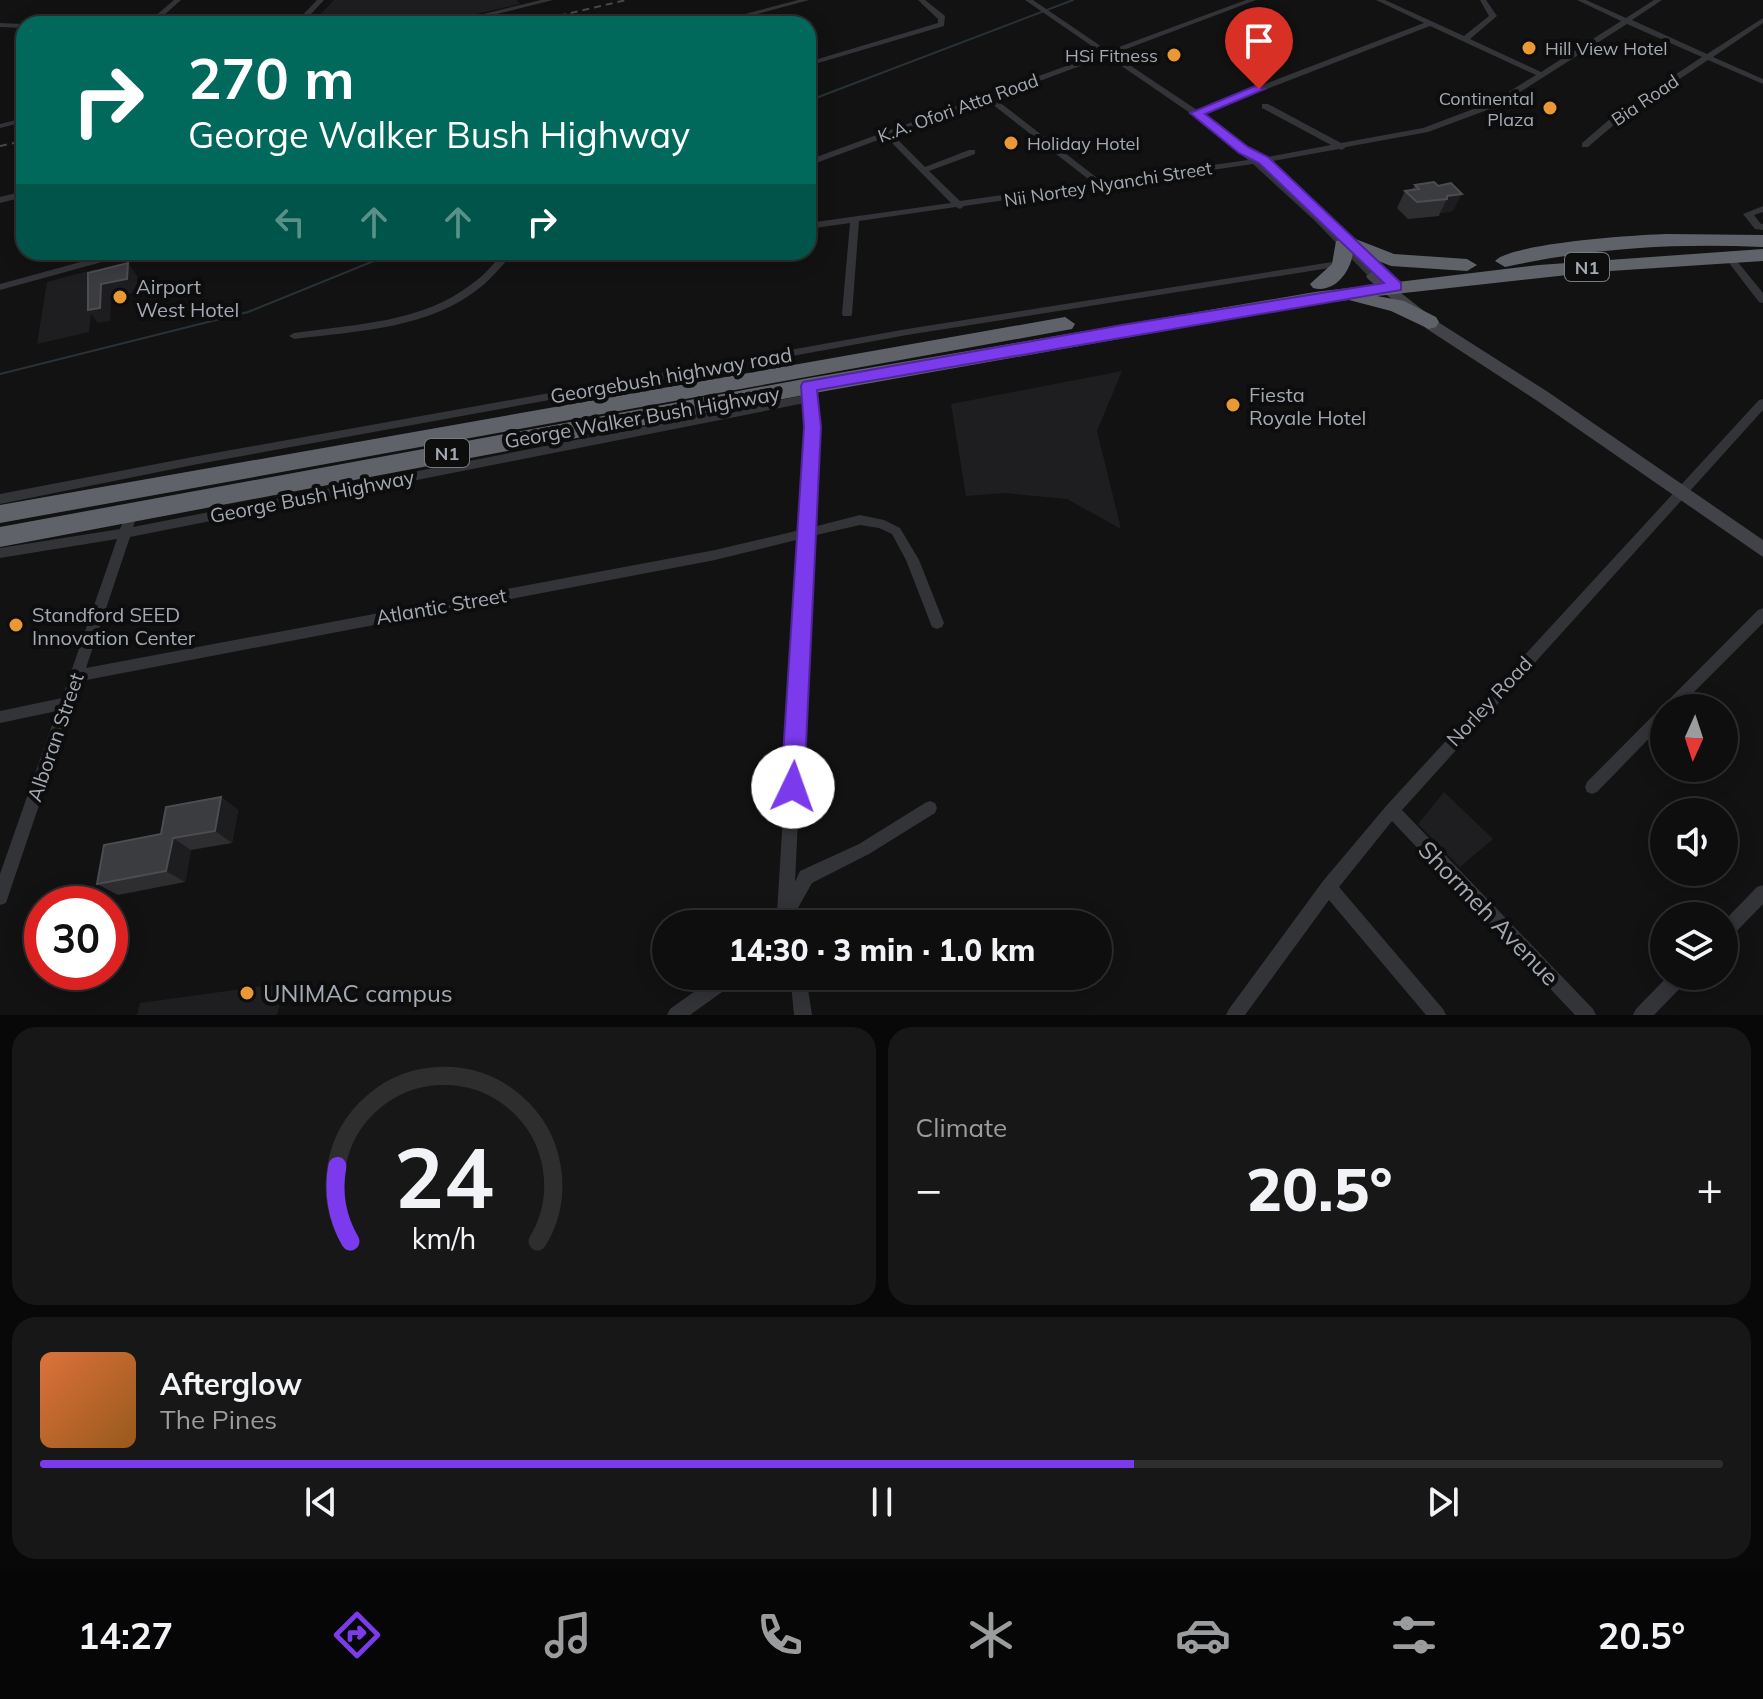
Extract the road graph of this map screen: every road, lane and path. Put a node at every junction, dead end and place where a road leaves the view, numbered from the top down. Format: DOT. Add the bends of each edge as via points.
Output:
graph roads {
  1 [pos="178,0"];
  2 [pos="321,0"];
  3 [pos="550,0"];
  4 [pos="806,0"];
  5 [pos="921,0"];
  6 [pos="1028,0"];
  7 [pos="1251,0"];
  8 [pos="1379,0"];
  9 [pos="1483,0"];
  10 [pos="1580,0"];
  11 [pos="1659,0"];
  12 [pos="159,16"];
  13 [pos="306,16"];
  14 [pos="481,16"];
  15 [pos="743,16"];
  16 [pos="1623,20"];
  17 [pos="1763,20"];
  18 [pos="1429,24"];
  19 [pos="1464,40"];
  20 [pos="1107,52"];
  21 [pos="1708,58"];
  22 [pos="816,62"];
  23 [pos="1540,74"];
  24 [pos="1763,82"];
  25 [pos="988,97"];
  26 [pos="1265,106"];
  27 [pos="1196,113"];
  28 [pos="887,134"];
  29 [pos="1585,145"];
  30 [pos="1342,147"];
  31 [pos="972,152"];
  32 [pos="816,160"];
  33 [pos="1258,161"];
  34 [pos="924,170"];
  35 [pos="1101,185"];
  36 [pos="960,206"];
  37 [pos="1763,209"];
  38 [pos="855,220"];
  39 [pos="816,225"];
  40 [pos="1763,227"];
  41 [pos="1763,242"];
  42 [pos="1347,250"];
  43 [pos="1763,255"];
  44 [pos="1729,257"];
  45 [pos="99,260"];
  46 [pos="502,260"];
  47 [pos="1467,265"];
  48 [pos="1384,281"];
  49 [pos="1445,282"];
  50 [pos="0,287"];
  51 [pos="1758,289"];
  52 [pos="1318,291"];
  53 [pos="1763,300"];
  54 [pos="847,314"];
  55 [pos="1430,317"];
  56 [pos="294,336"];
  57 [pos="810,392"];
  58 [pos="1763,403"];
  59 [pos="1681,492"];
  60 [pos="0,499"];
  61 [pos="0,514"];
  62 [pos="129,523"];
  63 [pos="807,535"];
  64 [pos="0,537"];
  65 [pos="1763,550"];
  66 [pos="0,553"];
  67 [pos="1763,614"];
  68 [pos="937,623"];
  69 [pos="75,676"];
  70 [pos="1683,694"];
  71 [pos="66,703"];
  72 [pos="0,717"];
  73 [pos="1650,727"];
  74 [pos="1592,787"];
  75 [pos="930,808"];
  76 [pos="1392,810"];
  77 [pos="1329,887"];
  78 [pos="1763,893"];
  79 [pos="0,897"];
  80 [pos="783,910"];
  81 [pos="787,910"];
  82 [pos="1738,918"];
  83 [pos="711,990"];
  84 [pos="800,990"];
  85 [pos="1666,990"];
  86 [pos="676,1015"];
  87 [pos="803,1015"];
  88 [pos="1235,1015"];
  89 [pos="1437,1015"];
  90 [pos="1587,1015"];
  91 [pos="1642,1015"];
  1 -- 12 [label="street"];
  2 -- 13 [label="street"];
  3 -- 14 [label="street"];
  4 -- 15 [label="street"];
  5 -- 22 [label="street" via="942,18 941,24"];
  6 -- 20 [label="street"];
  7 -- 20 [label="street, K.A. Ofori Atta Road"];
  8 -- 18 [label="street"];
  9 -- 19 [label="street" via="1493,16"];
  10 -- 16 [label="street"];
  11 -- 16 [label="street, Nii Nortey Nyanchi Street"];
  16 -- 21 [label="street"];
  16 -- 23 [label="street, Nii Nortey Nyanchi Street"];
  17 -- 21 [label="street, Bia Road"];
  18 -- 19 [label="street"];
  18 -- 27 [label="street"];
  19 -- 23 [label="street"];
  20 -- 25 [label="street, K.A. Ofori Atta Road"];
  20 -- 27 [label="street"];
  21 -- 24 [label="street"];
  21 -- 29 [label="street, Bia Road" via="1620,115"];
  23 -- 30 [label="street, Nii Nortey Nyanchi Street" via="1495,104 1446,125"];
  25 -- 28 [label="street, K.A. Ofori Atta Road"];
  25 -- 35 [label="street"];
  26 -- 30 [label="street"];
  27 -- 33 [label="street"];
  28 -- 32 [label="street, K.A. Ofori Atta Road"];
  28 -- 34 [label="street"];
  30 -- 33 [label="street, Nii Nortey Nyanchi Street"];
  31 -- 34 [label="street"];
  33 -- 35 [label="street, Nii Nortey Nyanchi Street"];
  33 -- 42 [label="street"];
  34 -- 36 [label="street"];
  35 -- 36 [label="street, Nii Nortey Nyanchi Street"];
  36 -- 38 [label="street, Nii Nortey Nyanchi Street"];
  37 -- 40 [label="street" via="1748,214"];
  38 -- 39 [label="street, Nii Nortey Nyanchi Street"];
  38 -- 54 [label="street"];
  41 -- 47 [label="highway, George Walker Bush Highway / N1"];
  42 -- 47 [label="highway" via="1391,260"];
  42 -- 48 [label="street"];
  42 -- 52 [label="highway" via="1340,272"];
  42 -- 60 [label="street, Georgebush highway road"];
  43 -- 44 [label="highway, George Walker Bush Highway / N1"];
  44 -- 49 [label="highway, George Walker Bush Highway / N1"];
  44 -- 51 [label="street"];
  45 -- 50 [label="street"];
  46 -- 56 [label="street" via="480,283 432,309"];
  47 -- 48 [label="highway, George Walker Bush Highway / N1"];
  48 -- 49 [label="highway, George Walker Bush Highway / N1"];
  48 -- 52 [label="highway, George Walker Bush Highway / N1"];
  48 -- 55 [label="main road"];
  49 -- 55 [label="highway" via="1429,300"];
  51 -- 53 [label="street"];
  52 -- 55 [label="highway"];
  52 -- 57 [label="highway, George Walker Bush Highway / N1" via="1196,327 1060,349 997,352"];
  52 -- 61 [label="highway, George Walker Bush Highway / N1" via="956,342"];
  55 -- 59 [label="main road" via="1504,375"];
  57 -- 62 [label="highway, George Walker Bush Highway / N1"];
  57 -- 63 [label="street"];
  58 -- 59 [label="street, Norley Road"];
  59 -- 65 [label="main road"];
  59 -- 76 [label="street, Norley Road"];
  62 -- 64 [label="highway, George Walker Bush Highway / N1"];
  62 -- 66 [label="street"];
  62 -- 69 [label="street, Alboran Street"];
  63 -- 68 [label="street, Atlantic Street" via="860,520 895,530"];
  63 -- 69 [label="street, Atlantic Street"];
  63 -- 80 [label="street"];
  67 -- 70 [label="street"];
  69 -- 71 [label="street, Alboran Street"];
  71 -- 72 [label="street"];
  71 -- 79 [label="street, Alboran Street"];
  73 -- 74 [label="street"];
  75 -- 81 [label="street" via="806,877"];
  76 -- 77 [label="street, Norley Road"];
  76 -- 90 [label="street, Shormeh Avenue"];
  77 -- 88 [label="street, Norley Road"];
  77 -- 89 [label="street"];
  78 -- 82 [label="street"];
  83 -- 86 [label="street"];
  84 -- 87 [label="street"];
  85 -- 91 [label="street"];
}
